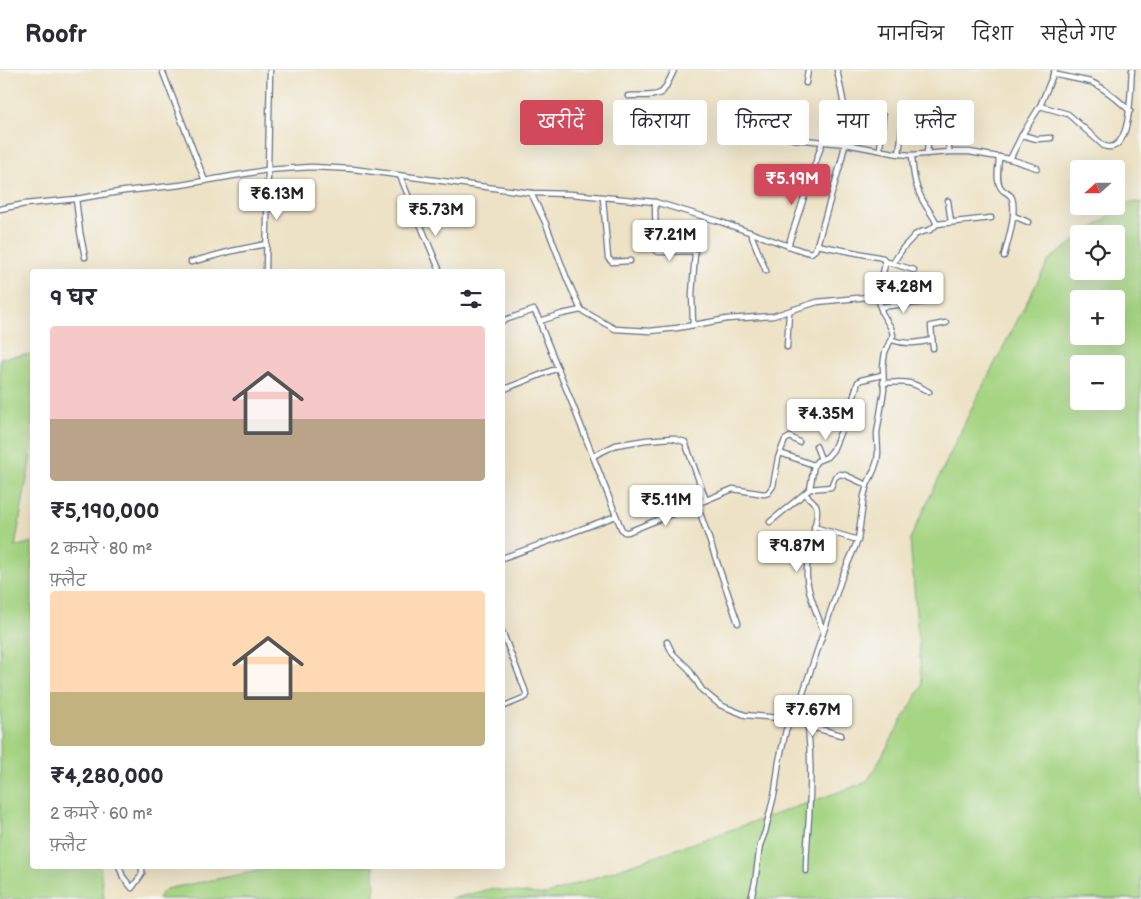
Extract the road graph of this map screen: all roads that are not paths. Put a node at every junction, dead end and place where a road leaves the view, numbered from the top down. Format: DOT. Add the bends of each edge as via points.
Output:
graph roads {
  1 [pos="162,70"];
  2 [pos="270,70"];
  3 [pos="674,70"];
  4 [pos="808,70"];
  5 [pos="837,70"];
  6 [pos="1132,70"];
  7 [pos="1054,72"];
  8 [pos="806,83"];
  9 [pos="628,96"];
  10 [pos="843,100"];
  11 [pos="1040,106"];
  12 [pos="1130,111"];
  13 [pos="1022,135"];
  14 [pos="1051,138"];
  15 [pos="821,145"];
  16 [pos="846,145"];
  17 [pos="852,145"];
  18 [pos="880,145"];
  19 [pos="900,145"];
  20 [pos="928,145"];
  21 [pos="949,145"];
  22 [pos="880,150"];
  23 [pos="949,152"];
  24 [pos="899,154"];
  25 [pos="927,154"];
  26 [pos="912,155"];
  27 [pos="999,158"];
  28 [pos="1010,159"];
  29 [pos="1037,168"];
  30 [pos="267,170"];
  31 [pos="400,176"];
  32 [pos="205,181"];
  33 [pos="531,193"];
  34 [pos="604,198"];
  35 [pos="76,199"];
  36 [pos="948,201"];
  37 [pos="655,202"];
  38 [pos="0,209"];
  39 [pos="1014,216"];
  40 [pos="991,218"];
  41 [pos="951,222"];
  42 [pos="1028,222"];
  43 [pos="937,224"];
  44 [pos="750,232"];
  45 [pos="266,244"];
  46 [pos="816,245"];
  47 [pos="788,246"];
  48 [pos="1004,256"];
  49 [pos="85,257"];
  50 [pos="630,261"];
  51 [pos="884,261"];
  52 [pos="191,262"];
  53 [pos="893,262"];
  54 [pos="439,268"];
  55 [pos="266,269"];
  56 [pos="914,270"];
  57 [pos="766,271"];
  58 [pos="878,296"];
  59 [pos="925,302"];
  60 [pos="880,307"];
  61 [pos="581,310"];
  62 [pos="789,312"];
  63 [pos="505,320"];
  64 [pos="540,321"];
  65 [pos="946,323"];
  66 [pos="693,325"];
  67 [pos="892,340"];
  68 [pos="932,340"];
  69 [pos="788,347"];
  70 [pos="933,348"];
  71 [pos="558,368"];
  72 [pos="882,375"];
  73 [pos="883,383"];
  74 [pos="505,389"];
  75 [pos="929,392"];
  76 [pos="800,442"];
  77 [pos="816,446"];
  78 [pos="780,453"];
  79 [pos="593,456"];
  80 [pos="820,459"];
  81 [pos="814,465"];
  82 [pos="867,485"];
  83 [pos="810,489"];
  84 [pos="804,494"];
  85 [pos="668,499"];
  86 [pos="706,500"];
  87 [pos="696,504"];
  88 [pos="674,514"];
  89 [pos="616,516"];
  90 [pos="770,522"];
  91 [pos="814,527"];
  92 [pos="858,540"];
  93 [pos="505,557"];
  94 [pos="738,623"];
  95 [pos="824,631"];
  96 [pos="505,638"];
  97 [pos="667,642"];
  98 [pos="505,706"];
  99 [pos="791,719"];
  100 [pos="808,726"];
  101 [pos="841,735"];
  102 [pos="120,869"];
  103 [pos="142,869"];
  104 [pos="806,871"];
  105 [pos="751,899"];
  1 -- 32 [label="street"];
  2 -- 30 [label="street"];
  3 -- 9 [label="street" via="660,94"];
  4 -- 8 [label="street"];
  5 -- 10 [label="street"];
  6 -- 12 [label="street"];
  7 -- 11 [label="street"];
  7 -- 12 [label="street" via="1096,84"];
  11 -- 12 [label="street" via="1068,114 1109,147 1122,136"];
  11 -- 13 [label="street"];
  13 -- 14 [label="street"];
  13 -- 28 [label="street"];
  15 -- 47 [label="street"];
  16 -- 46 [label="street"];
  17 -- 22 [label="street"];
  18 -- 22 [label="street"];
  19 -- 24 [label="street"];
  20 -- 25 [label="street"];
  21 -- 23 [label="street"];
  22 -- 24 [label="street"];
  23 -- 25 [label="street"];
  23 -- 27 [label="street"];
  24 -- 26 [label="street"];
  25 -- 26 [label="street"];
  26 -- 43 [label="street" via="915,182"];
  27 -- 28 [label="street"];
  27 -- 39 [label="street" via="1001,189 1011,197"];
  28 -- 29 [label="street"];
  30 -- 31 [label="street" via="331,167"];
  30 -- 32 [label="street"];
  30 -- 45 [label="street"];
  31 -- 33 [label="street"];
  31 -- 54 [label="street"];
  32 -- 35 [label="street"];
  33 -- 34 [label="street"];
  33 -- 61 [label="street"];
  34 -- 37 [label="street"];
  34 -- 50 [label="street" via="608,258 612,262"];
  35 -- 38 [label="street"];
  35 -- 49 [label="street"];
  36 -- 41 [label="street"];
  37 -- 44 [label="street"];
  37 -- 66 [label="street" via="656,251 695,253"];
  39 -- 42 [label="street"];
  39 -- 48 [label="street"];
  40 -- 41 [label="street"];
  41 -- 43 [label="street"];
  43 -- 53 [label="street" via="915,235"];
  44 -- 47 [label="street"];
  44 -- 57 [label="street"];
  45 -- 52 [label="street"];
  45 -- 55 [label="street"];
  46 -- 47 [label="street" via="811,253"];
  46 -- 51 [label="street" via="880,257"];
  51 -- 53 [label="street"];
  51 -- 58 [label="street"];
  53 -- 56 [label="street"];
  58 -- 60 [label="street"];
  58 -- 62 [label="street" via="817,302"];
  59 -- 60 [label="street"];
  60 -- 67 [label="street" via="893,331"];
  61 -- 64 [label="street"];
  61 -- 66 [label="street" via="615,329 650,331"];
  62 -- 66 [label="street"];
  62 -- 69 [label="street"];
  63 -- 64 [label="street" via="534,310"];
  64 -- 71 [label="street"];
  65 -- 68 [label="street" via="932,326"];
  67 -- 68 [label="street" via="909,343"];
  67 -- 72 [label="street" via="885,352"];
  68 -- 70 [label="street"];
  71 -- 74 [label="street"];
  71 -- 79 [label="street"];
  72 -- 73 [label="street"];
  72 -- 80 [label="street" via="858,382 835,446 830,454"];
  73 -- 75 [label="street" via="906,382"];
  73 -- 82 [label="street" via="877,461"];
  76 -- 78 [label="street" via="786,438"];
  77 -- 80 [label="street"];
  78 -- 81 [label="street"];
  78 -- 86 [label="street" via="773,486 768,494 732,489"];
  79 -- 86 [label="street" via="616,445 646,440 672,438 685,442"];
  79 -- 89 [label="street"];
  80 -- 81 [label="street"];
  81 -- 83 [label="street"];
  82 -- 83 [label="street" via="840,474 830,486"];
  82 -- 92 [label="street"];
  83 -- 84 [label="street"];
  84 -- 90 [label="street"];
  84 -- 91 [label="street" via="817,507"];
  85 -- 88 [label="street"];
  86 -- 87 [label="street"];
  87 -- 88 [label="street"];
  87 -- 94 [label="street"];
  88 -- 89 [label="street" via="628,532 621,528"];
  89 -- 93 [label="street"];
  91 -- 92 [label="street"];
  91 -- 95 [label="street" via="807,578"];
  92 -- 95 [label="street"];
  95 -- 99 [label="street"];
  96 -- 98 [label="street" via="527,695"];
  97 -- 99 [label="street" via="702,690 720,704 745,715"];
  99 -- 100 [label="street"];
  99 -- 105 [label="street" via="784,737"];
  100 -- 101 [label="street"];
  100 -- 104 [label="street" via="811,772"];
  102 -- 103 [label="street" via="132,888"];
}
